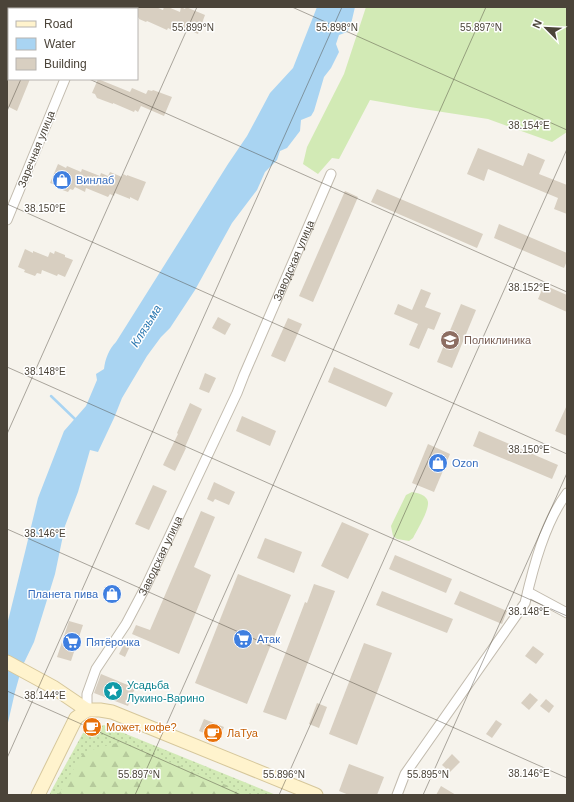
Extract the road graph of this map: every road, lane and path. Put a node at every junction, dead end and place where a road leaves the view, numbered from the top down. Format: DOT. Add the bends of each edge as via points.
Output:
graph roads {
  1 [pos="65,80"];
  2 [pos="331,174"];
  3 [pos="7,220"];
  4 [pos="567,493"];
  5 [pos="528,592"];
  6 [pos="567,612"];
  7 [pos="7,662"];
  8 [pos="87,710"];
  9 [pos="38,795"];
  10 [pos="316,795"];
  11 [pos="397,795"];
  1 -- 3 [label="street, Заречная улица"];
  2 -- 8 [label="street, Заводская улица" via="238,393 146,586 126,624 96,669 87,694"];
  4 -- 5 [label="street" via="555,512 542,542"];
  5 -- 6 [label="street"];
  5 -- 11 [label="street" via="525,603 405,774"];
  7 -- 8 [label="street" via="53,687"];
  8 -- 9 [label="street" via="76,718"];
  8 -- 10 [label="street" via="112,712"];
}
